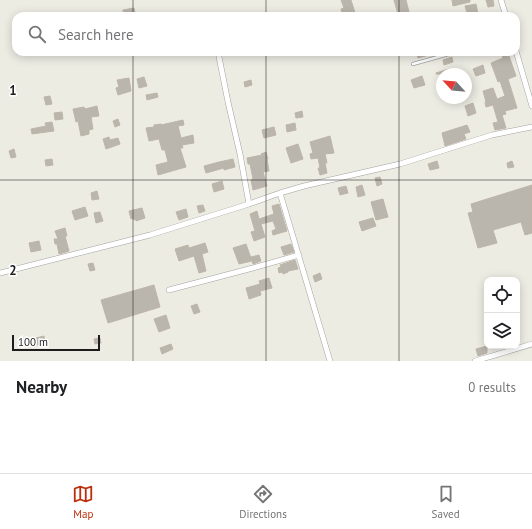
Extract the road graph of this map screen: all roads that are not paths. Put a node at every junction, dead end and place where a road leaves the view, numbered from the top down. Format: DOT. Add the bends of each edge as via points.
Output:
graph roads {
  1 [pos="501,0"];
  2 [pos="505,12"];
  3 [pos="442,56"];
  4 [pos="517,56"];
  5 [pos="219,57"];
  6 [pos="413,64"];
  7 [pos="532,106"];
  8 [pos="532,127"];
  9 [pos="280,193"];
  10 [pos="249,204"];
  11 [pos="299,255"];
  12 [pos="0,273"];
  13 [pos="168,290"];
  14 [pos="532,344"];
  15 [pos="330,361"];
  16 [pos="475,361"];
  1 -- 2 [label="street"];
  3 -- 6 [label="lane"];
  4 -- 7 [label="street"];
  5 -- 10 [label="street"];
  8 -- 9 [label="street" via="492,135 400,164"];
  9 -- 10 [label="street"];
  9 -- 11 [label="street"];
  10 -- 12 [label="street" via="150,235"];
  11 -- 13 [label="street"];
  11 -- 15 [label="street"];
  14 -- 16 [label="street"];
}
